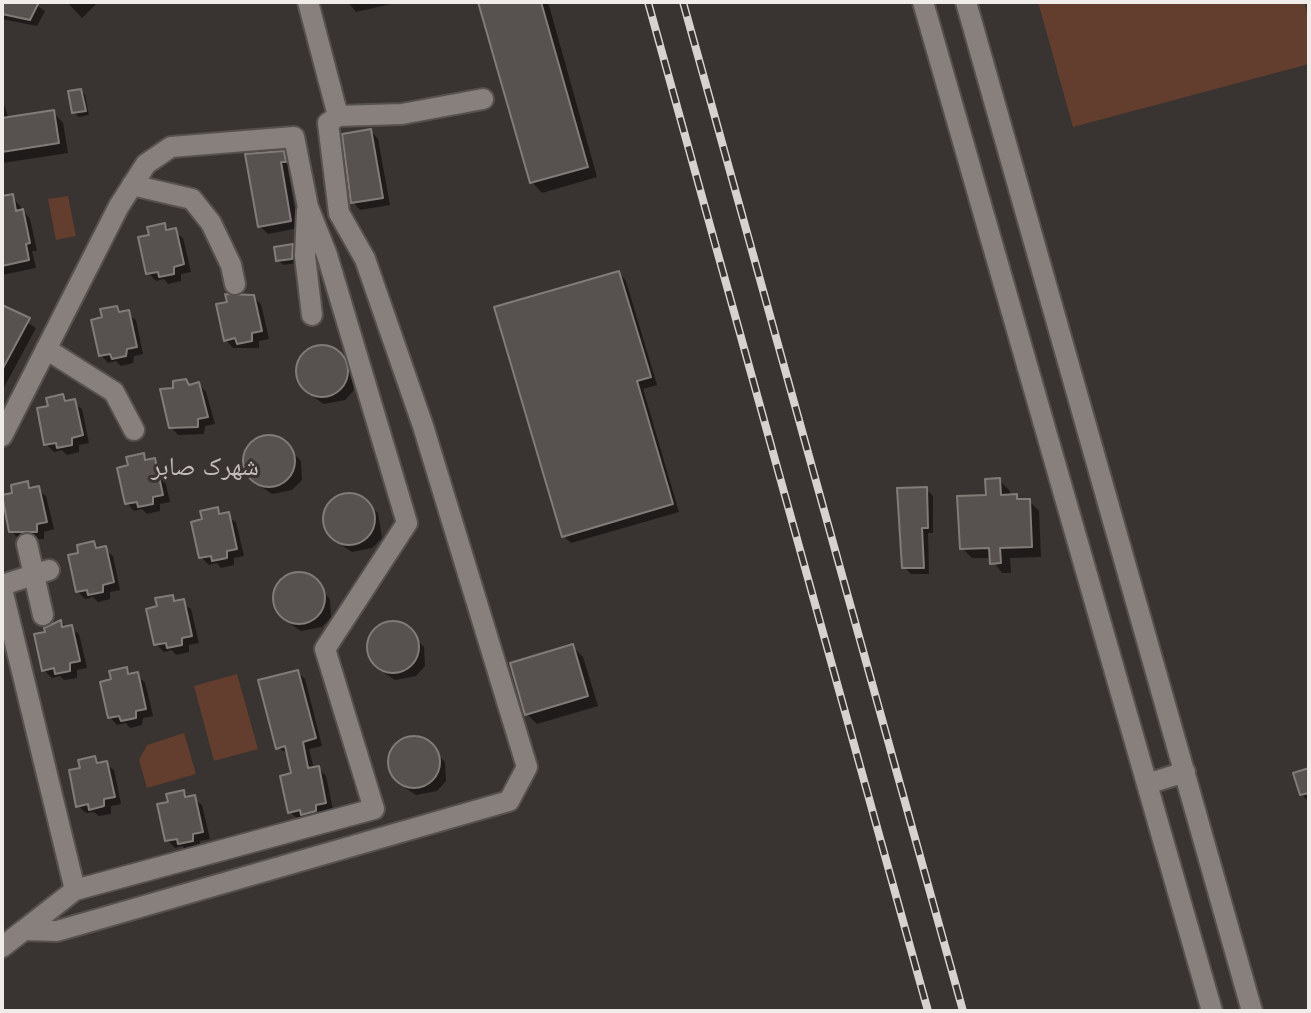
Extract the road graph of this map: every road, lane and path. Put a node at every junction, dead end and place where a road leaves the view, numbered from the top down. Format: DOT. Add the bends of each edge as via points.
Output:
graph roads {
  1 [pos="308,2"];
  2 [pos="923,2"];
  3 [pos="966,2"];
  4 [pos="483,99"];
  5 [pos="338,116"];
  6 [pos="132,185"];
  7 [pos="308,207"];
  8 [pos="235,284"];
  9 [pos="312,315"];
  10 [pos="46,349"];
  11 [pos="134,430"];
  12 [pos="2,436"];
  13 [pos="27,544"];
  14 [pos="41,573"];
  15 [pos="2,587"];
  16 [pos="43,615"];
  17 [pos="1185,772"];
  18 [pos="1147,784"];
  19 [pos="75,890"];
  20 [pos="24,930"];
  21 [pos="2,947"];
  22 [pos="1212,1011"];
  23 [pos="1252,1011"];
  1 -- 5 [label="street"];
  2 -- 18 [label="street"];
  3 -- 17 [label="street"];
  4 -- 5 [label="street" via="402,114"];
  5 -- 20 [label="street" via="328,123 339,213 365,259 423,426 527,767 509,801 57,931"];
  6 -- 7 [label="street" via="146,164 171,147 294,137"];
  6 -- 8 [label="street" via="192,199 211,223"];
  6 -- 10 [label="street"];
  7 -- 9 [label="street" via="305,256"];
  7 -- 19 [label="street" via="407,523 325,649 374,809"];
  10 -- 11 [label="street" via="114,392"];
  10 -- 12 [label="street"];
  13 -- 14 [label="street"];
  14 -- 15 [label="street"];
  14 -- 16 [label="street"];
  15 -- 19 [label="street"];
  17 -- 18 [label="street"];
  17 -- 23 [label="street"];
  18 -- 22 [label="street"];
  19 -- 20 [label="street"];
  20 -- 21 [label="street"];
}
